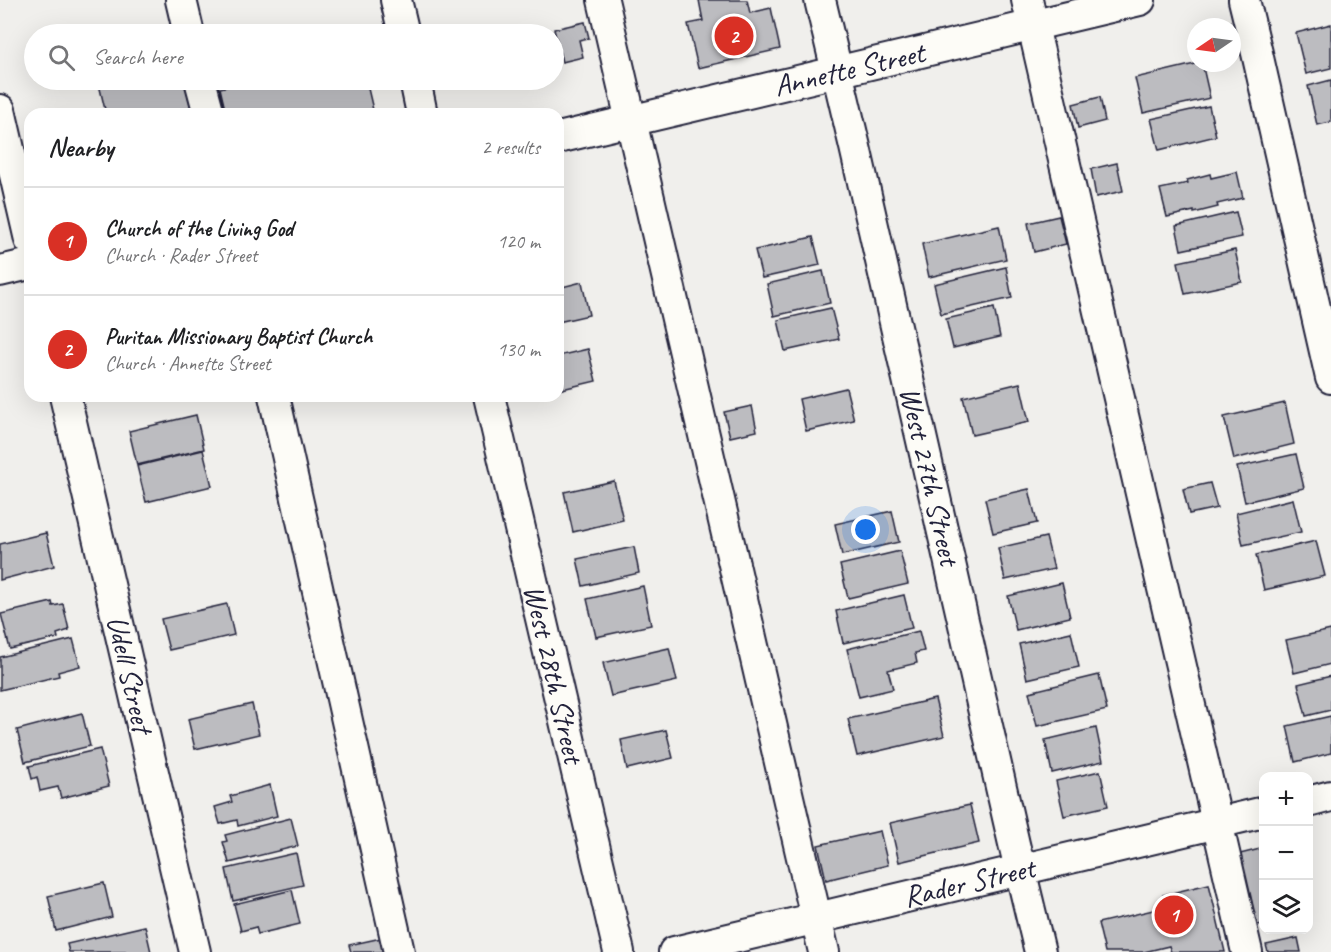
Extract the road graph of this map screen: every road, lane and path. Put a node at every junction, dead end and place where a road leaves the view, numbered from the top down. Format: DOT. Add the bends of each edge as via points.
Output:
graph roads {
  1 [pos="180,0"];
  2 [pos="396,0"];
  3 [pos="603,0"];
  4 [pos="820,0"];
  5 [pos="1140,0"];
  6 [pos="1244,0"];
  7 [pos="1030,13"];
  8 [pos="186,24"];
  9 [pos="402,24"];
  10 [pos="837,72"];
  11 [pos="203,90"];
  12 [pos="417,90"];
  13 [pos="207,108"];
  14 [pos="421,108"];
  15 [pos="0,110"];
  16 [pos="631,121"];
  17 [pos="564,137"];
  18 [pos="24,214"];
  19 [pos="24,265"];
  20 [pos="0,271"];
  21 [pos="1331,378"];
  22 [pos="66,402"];
  23 [pos="275,402"];
  24 [pos="490,402"];
  25 [pos="1331,796"];
  26 [pos="1313,801"];
  27 [pos="1259,813"];
  28 [pos="1216,824"];
  29 [pos="1020,870"];
  30 [pos="817,918"];
  31 [pos="195,952"];
  32 [pos="399,952"];
  33 [pos="619,952"];
  34 [pos="674,952"];
  35 [pos="824,952"];
  36 [pos="1040,952"];
  37 [pos="1246,952"];
  1 -- 8 [label="street"];
  2 -- 9 [label="street"];
  3 -- 16 [label="street"];
  4 -- 10 [label="street, West 27th Street"];
  5 -- 7 [label="street, Annette Street"];
  6 -- 21 [label="street"];
  7 -- 10 [label="street, Annette Street"];
  7 -- 28 [label="street"];
  10 -- 16 [label="street, Annette Street"];
  10 -- 29 [label="street, West 27th Street"];
  11 -- 13 [label="street"];
  12 -- 14 [label="street"];
  15 -- 18 [label="street"];
  16 -- 17 [label="street, Annette Street"];
  16 -- 30 [label="street"];
  19 -- 20 [label="street"];
  22 -- 31 [label="street, Udell Street"];
  23 -- 32 [label="street"];
  24 -- 33 [label="street, West 28th Street"];
  25 -- 26 [label="street"];
  27 -- 28 [label="street, Rader Street"];
  28 -- 29 [label="street, Rader Street"];
  28 -- 37 [label="street"];
  29 -- 30 [label="street, Rader Street"];
  29 -- 36 [label="street, West 27th Street"];
  30 -- 34 [label="street, Rader Street"];
  30 -- 35 [label="street"];
}
